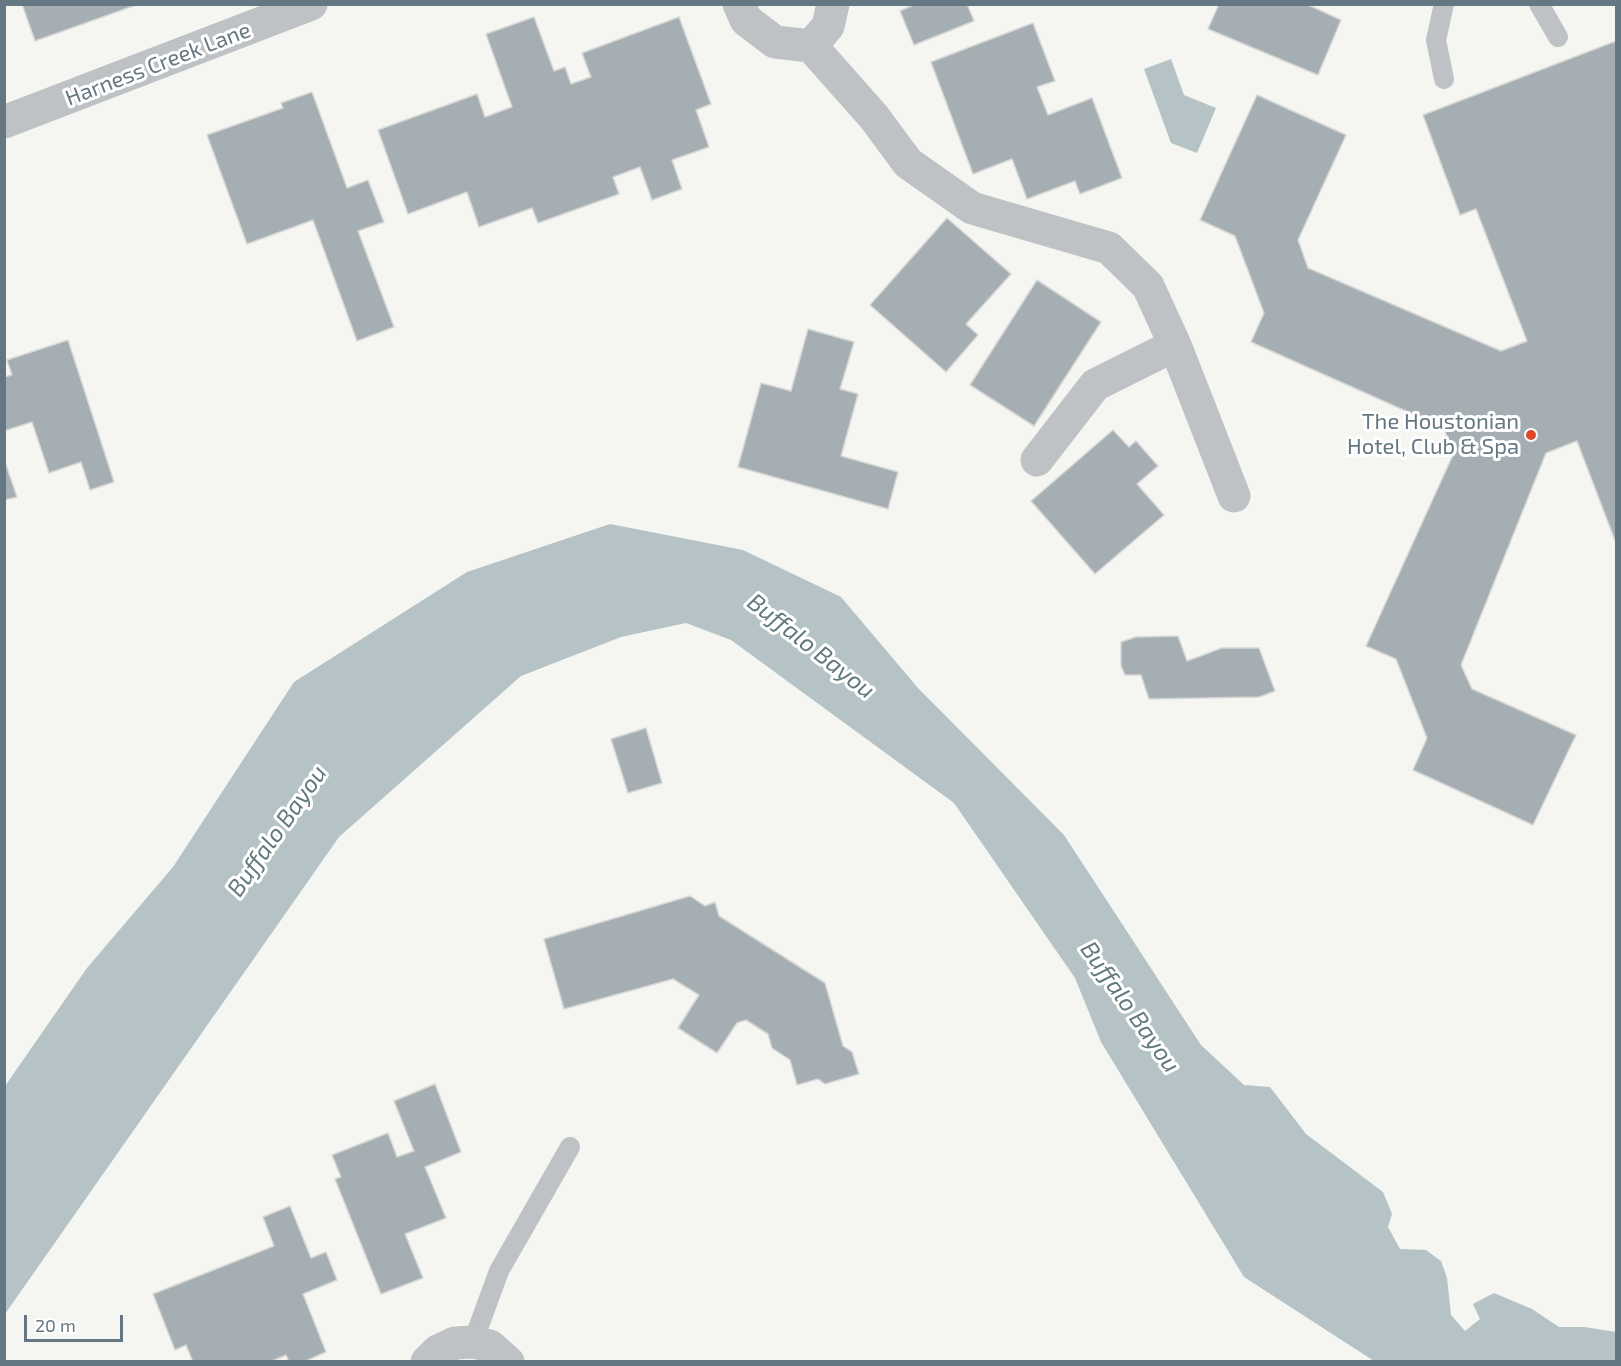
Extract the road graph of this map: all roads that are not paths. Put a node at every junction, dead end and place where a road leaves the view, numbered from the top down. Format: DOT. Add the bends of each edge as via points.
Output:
graph roads {
  1 [pos="311,4"];
  2 [pos="739,4"];
  3 [pos="832,4"];
  4 [pos="1444,4"];
  5 [pos="1539,4"];
  6 [pos="266,13"];
  7 [pos="1558,38"];
  8 [pos="811,45"];
  9 [pos="1444,79"];
  10 [pos="4,122"];
  11 [pos="1175,345"];
  12 [pos="1037,460"];
  13 [pos="1234,496"];
  14 [pos="570,1147"];
  15 [pos="473,1342"];
  16 [pos="427,1362"];
  17 [pos="508,1362"];
  1 -- 6 [label="street, Harness Creek Lane"];
  2 -- 8 [label="street" via="746,20 775,42"];
  3 -- 8 [label="street" via="828,26"];
  4 -- 9 [label="lane" via="1436,40"];
  5 -- 7 [label="lane"];
  6 -- 10 [label="street, Harness Creek Lane"];
  8 -- 11 [label="street" via="908,163 972,208 1109,248 1148,286"];
  11 -- 12 [label="street" via="1095,385"];
  11 -- 13 [label="street"];
  14 -- 15 [label="lane" via="500,1271"];
  15 -- 16 [label="street" via="455,1343"];
  15 -- 17 [label="street" via="490,1346"];
}
